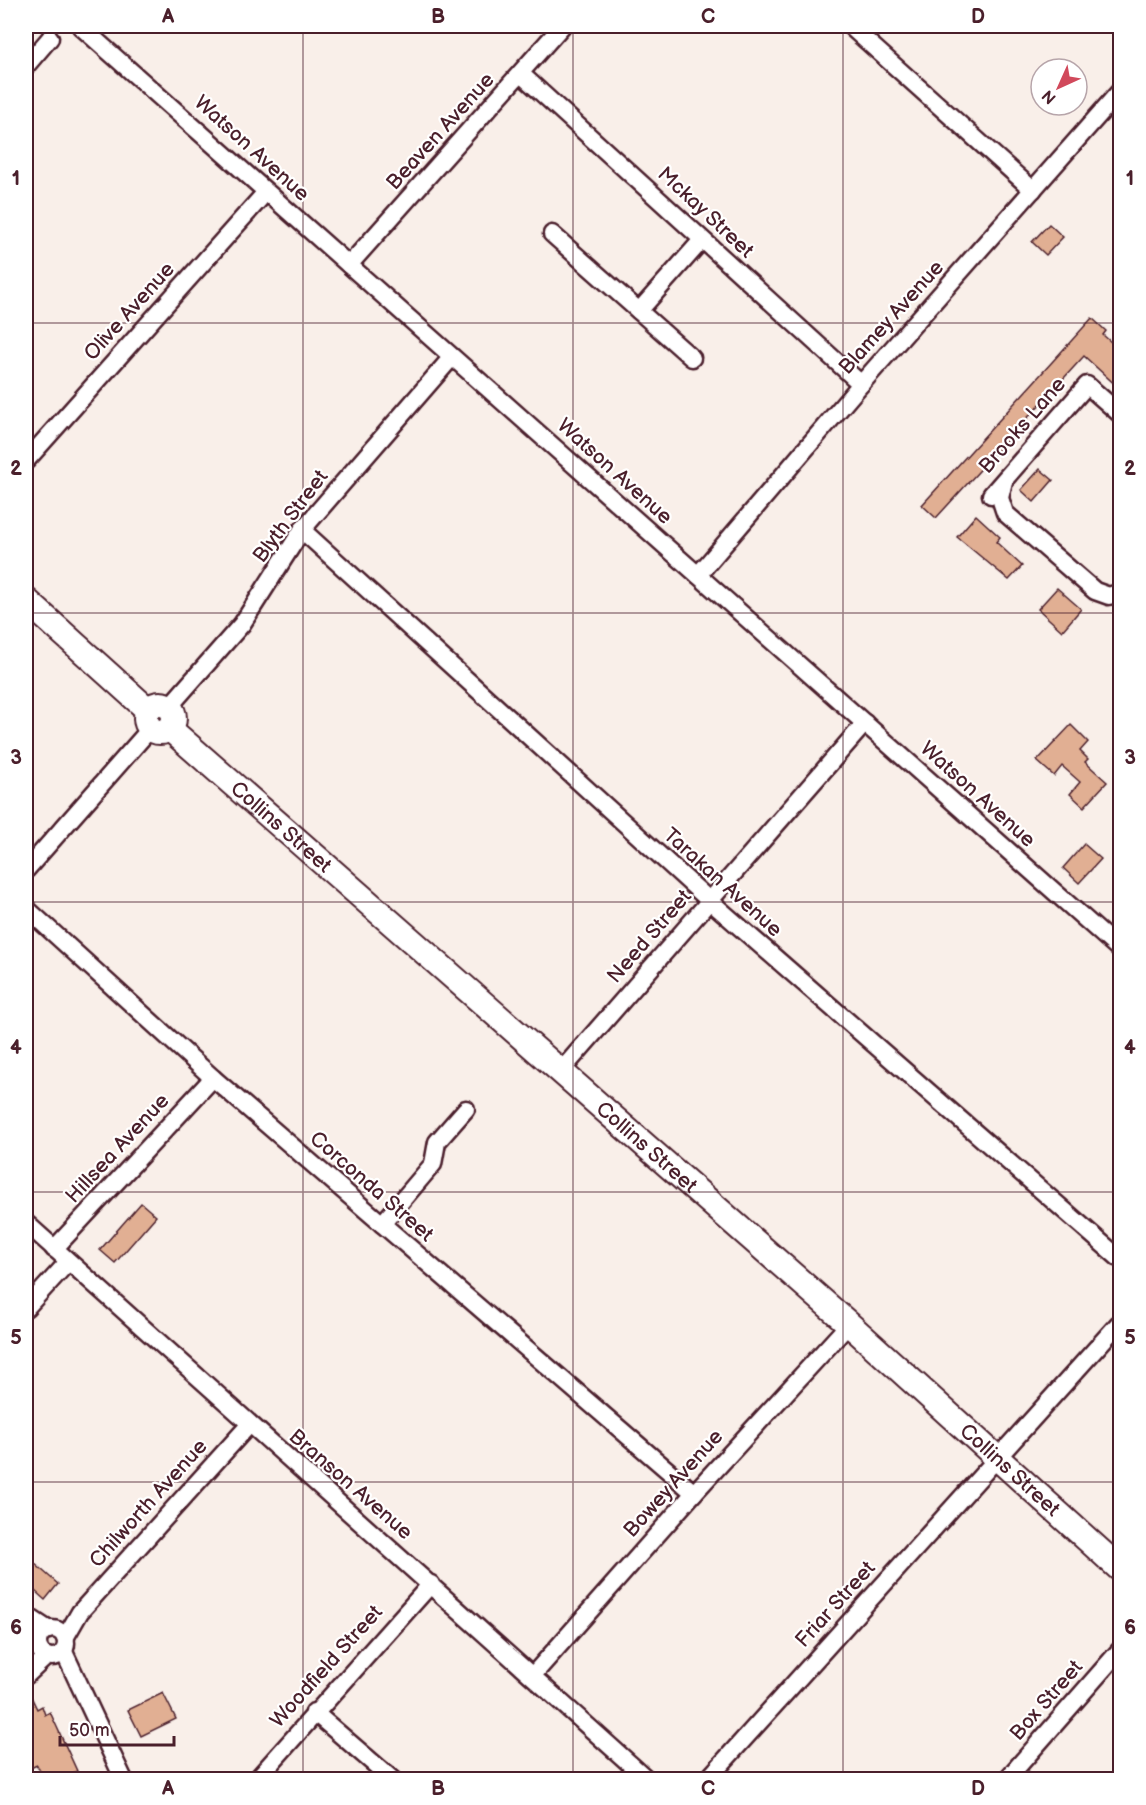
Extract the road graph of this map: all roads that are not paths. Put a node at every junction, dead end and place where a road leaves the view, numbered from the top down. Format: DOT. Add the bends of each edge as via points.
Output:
graph roads {
  1 [pos="80,26"];
  2 [pos="562,26"];
  3 [pos="850,26"];
  4 [pos="51,38"];
  5 [pos="26,66"];
  6 [pos="521,74"];
  7 [pos="1120,91"];
  8 [pos="1033,190"];
  9 [pos="266,192"];
  10 [pos="552,234"];
  11 [pos="702,240"];
  12 [pos="349,265"];
  13 [pos="639,311"];
  14 [pos="452,357"];
  15 [pos="692,358"];
  16 [pos="861,384"];
  17 [pos="1120,414"];
  18 [pos="26,461"];
  19 [pos="1004,481"];
  20 [pos="991,495"];
  21 [pos="302,530"];
  22 [pos="698,575"];
  23 [pos="1120,592"];
  24 [pos="26,600"];
  25 [pos="159,719"];
  26 [pos="865,723"];
  27 [pos="26,870"];
  28 [pos="710,901"];
  29 [pos="26,908"];
  30 [pos="1120,950"];
  31 [pos="561,1071"];
  32 [pos="213,1078"];
  33 [pos="466,1109"];
  34 [pos="26,1223"];
  35 [pos="382,1224"];
  36 [pos="54,1249"];
  37 [pos="1120,1259"];
  38 [pos="68,1262"];
  39 [pos="26,1308"];
  40 [pos="1120,1322"];
  41 [pos="849,1324"];
  42 [pos="249,1425"];
  43 [pos="997,1458"];
  44 [pos="694,1493"];
  45 [pos="1120,1569"];
  46 [pos="431,1584"];
  47 [pos="26,1615"];
  48 [pos="26,1626"];
  49 [pos="51,1644"];
  50 [pos="1120,1650"];
  51 [pos="26,1668"];
  52 [pos="533,1675"];
  53 [pos="26,1676"];
  54 [pos="314,1712"];
  55 [pos="124,1779"];
  56 [pos="256,1779"];
  57 [pos="393,1779"];
  58 [pos="648,1779"];
  59 [pos="706,1779"];
  60 [pos="1006,1779"];
  1 -- 9 [label="street, Watson Avenue"];
  2 -- 6 [label="street, Beaven Avenue"];
  3 -- 8 [label="street"];
  4 -- 5 [label="street"];
  6 -- 11 [label="street, Mckay Street"];
  6 -- 12 [label="street, Beaven Avenue"];
  7 -- 8 [label="street, Blamey Avenue"];
  8 -- 16 [label="street, Blamey Avenue"];
  9 -- 12 [label="street, Watson Avenue"];
  9 -- 18 [label="street, Olive Avenue"];
  10 -- 13 [label="street"];
  11 -- 13 [label="street"];
  11 -- 16 [label="street, Mckay Street"];
  12 -- 14 [label="street, Watson Avenue"];
  13 -- 15 [label="street"];
  14 -- 21 [label="street, Blyth Street"];
  14 -- 22 [label="street, Watson Avenue"];
  16 -- 22 [label="street, Blamey Avenue"];
  17 -- 19 [label="street, Brooks Lane" via="1087,385"];
  19 -- 20 [label="street, Brooks Lane"];
  19 -- 23 [label="street" via="1000,498 1005,513 1095,591 1109,596"];
  21 -- 25 [label="street, Blyth Street" via="242,624"];
  21 -- 28 [label="street, Tarakan Avenue"];
  22 -- 26 [label="street, Watson Avenue"];
  24 -- 25 [label="street, Collins Street"];
  25 -- 27 [label="street, Blyth Street"];
  25 -- 31 [label="street, Collins Street"];
  26 -- 28 [label="street, Need Street"];
  26 -- 30 [label="street, Watson Avenue"];
  28 -- 31 [label="street, Need Street"];
  28 -- 37 [label="street, Tarakan Avenue"];
  29 -- 32 [label="street, Corconda Street"];
  31 -- 41 [label="street, Collins Street"];
  32 -- 35 [label="street, Corconda Street"];
  32 -- 36 [label="street, Hillsea Avenue"];
  33 -- 35 [label="street" via="437,1142 433,1164"];
  34 -- 36 [label="street, Branson Avenue"];
  35 -- 44 [label="street, Corconda Street"];
  36 -- 38 [label="street, Branson Avenue"];
  38 -- 39 [label="street"];
  38 -- 42 [label="street, Branson Avenue"];
  40 -- 43 [label="street, Friar Street"];
  41 -- 43 [label="street, Collins Street"];
  41 -- 44 [label="street, Bowey Avenue"];
  42 -- 46 [label="street, Branson Avenue"];
  42 -- 49 [label="street, Chilworth Avenue"];
  43 -- 45 [label="street, Collins Street"];
  43 -- 59 [label="street, Friar Street"];
  44 -- 52 [label="street, Bowey Avenue"];
  46 -- 52 [label="street, Branson Avenue"];
  46 -- 54 [label="street, Woodfield Street"];
  47 -- 49 [label="street"];
  48 -- 49 [label="street"];
  49 -- 51 [label="street, Chilworth Avenue"];
  49 -- 53 [label="street, Chilworth Avenue"];
  49 -- 55 [label="street" via="81,1686"];
  50 -- 60 [label="street, Box Street"];
  52 -- 58 [label="street, Branson Avenue"];
  54 -- 56 [label="street, Woodfield Street"];
  54 -- 57 [label="street"];
}
